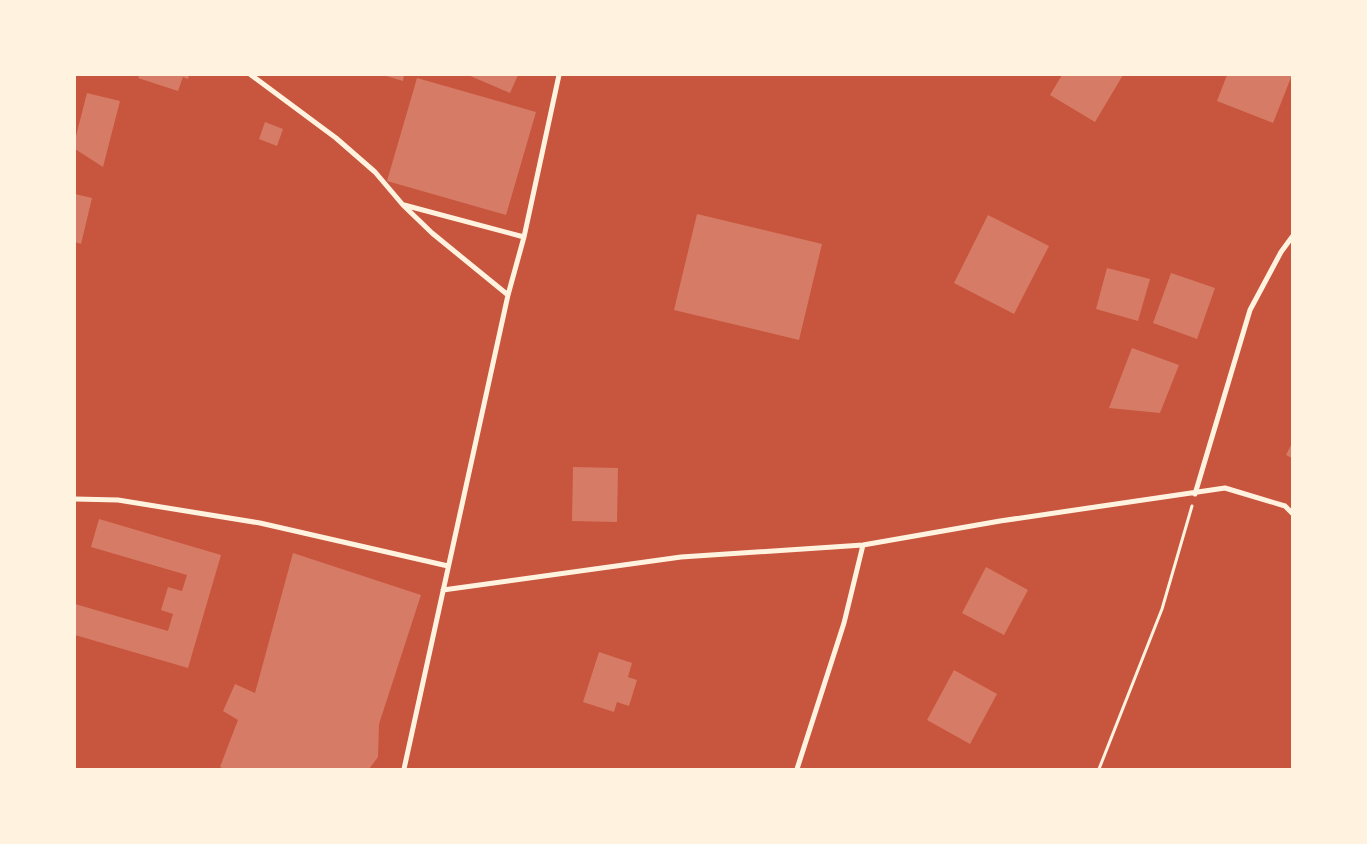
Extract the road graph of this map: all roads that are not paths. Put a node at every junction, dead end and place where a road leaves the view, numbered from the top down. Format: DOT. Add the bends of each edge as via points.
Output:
graph roads {
  1 [pos="251,75"];
  2 [pos="559,75"];
  3 [pos="403,205"];
  4 [pos="524,237"];
  5 [pos="1292,237"];
  6 [pos="508,295"];
  7 [pos="1195,494"];
  8 [pos="75,499"];
  9 [pos="1292,513"];
  10 [pos="862,545"];
  11 [pos="448,566"];
  12 [pos="443,590"];
  13 [pos="404,769"];
  14 [pos="797,769"];
  1 -- 3 [label="street" via="336,138 375,172"];
  2 -- 4 [label="street"];
  3 -- 4 [label="street"];
  3 -- 6 [label="street"];
  4 -- 6 [label="street"];
  5 -- 7 [label="street" via="1250,310"];
  6 -- 11 [label="street"];
  7 -- 9 [label="street" via="1225,488 1285,506"];
  7 -- 10 [label="street" via="1018,518"];
  8 -- 11 [label="street" via="118,500 260,523"];
  10 -- 12 [label="street" via="681,557"];
  10 -- 14 [label="street" via="844,623"];
  11 -- 12 [label="street"];
  12 -- 13 [label="street"];
}
